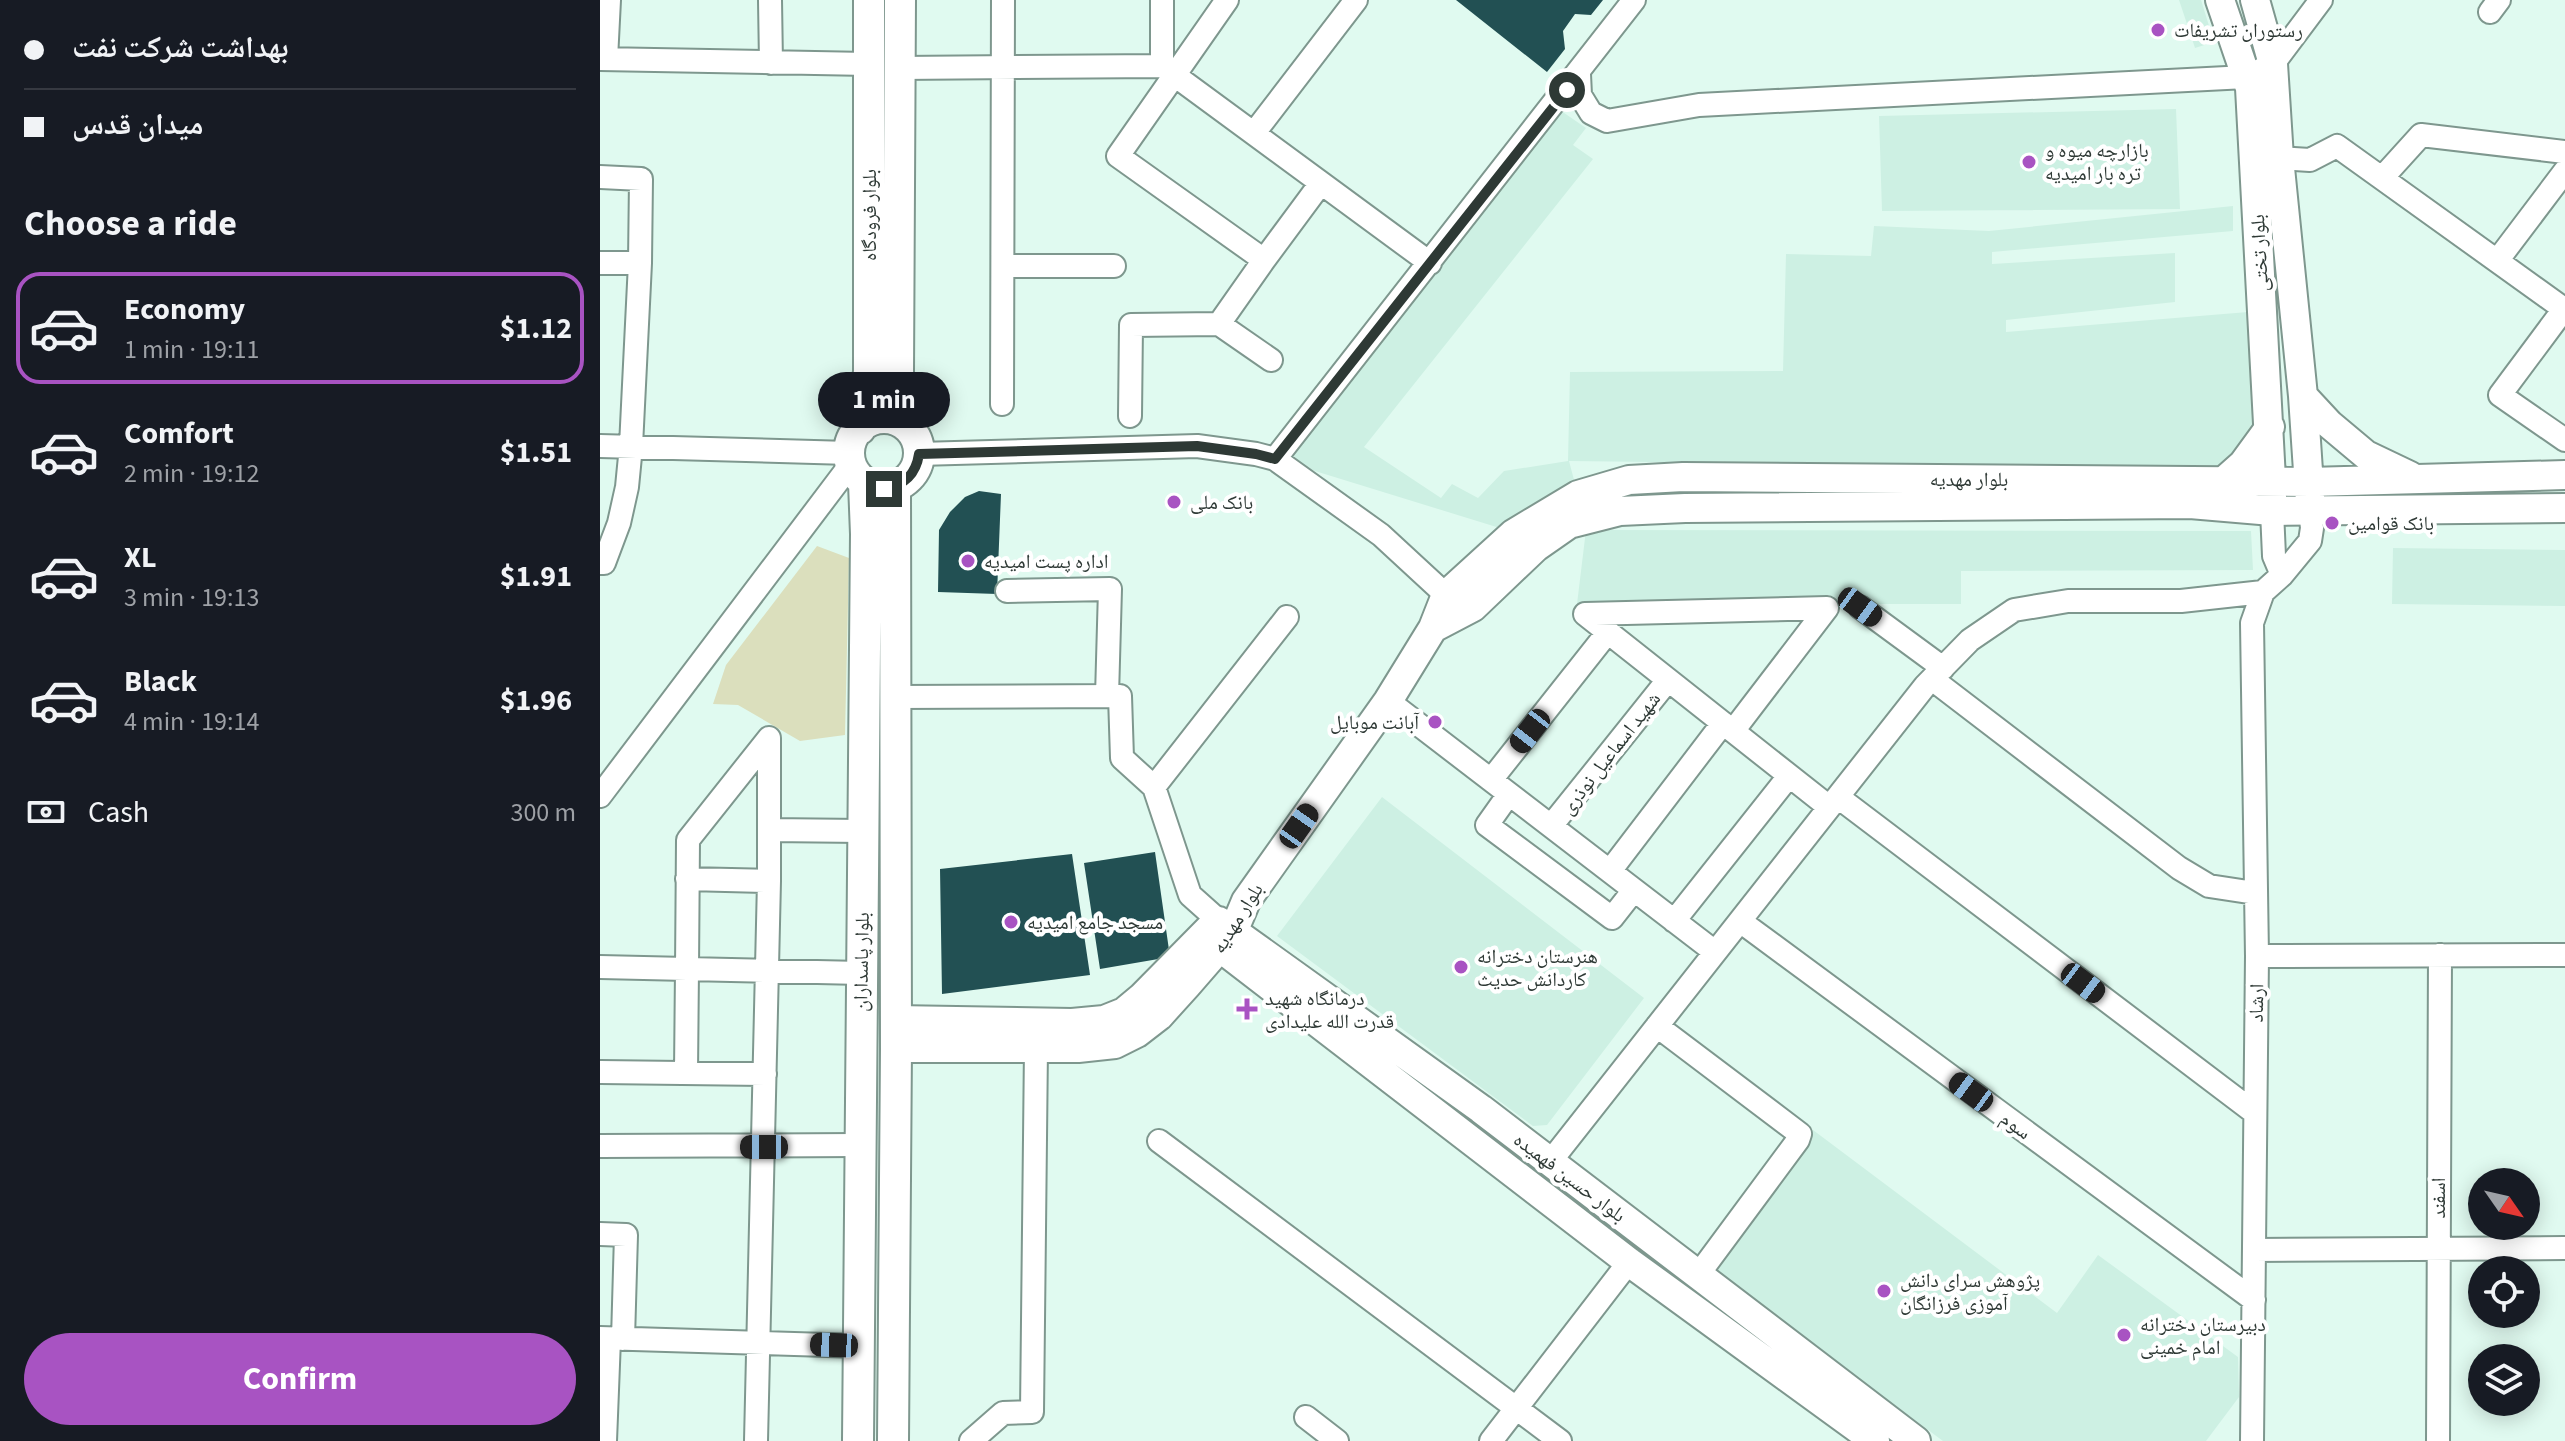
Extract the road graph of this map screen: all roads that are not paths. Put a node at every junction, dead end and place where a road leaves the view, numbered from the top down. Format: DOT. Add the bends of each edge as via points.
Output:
graph roads {
  1 [pos="609,0"];
  2 [pos="770,0"];
  3 [pos="869,0"];
  4 [pos="900,0"];
  5 [pos="1003,0"];
  6 [pos="1162,0"];
  7 [pos="1227,0"];
  8 [pos="1356,0"];
  9 [pos="1634,0"];
  10 [pos="2220,0"];
  11 [pos="2255,0"];
  12 [pos="2321,0"];
  13 [pos="603,59"];
  14 [pos="771,63"];
  15 [pos="868,64"];
  16 [pos="2273,64"];
  17 [pos="1002,67"];
  18 [pos="899,68"];
  19 [pos="1168,71"];
  20 [pos="1579,74"];
  21 [pos="2246,77"];
  22 [pos="1554,106"];
  23 [pos="1591,113"];
  24 [pos="1254,133"];
  25 [pos="2565,152"];
  26 [pos="2279,158"];
  27 [pos="2565,171"];
  28 [pos="600,177"];
  29 [pos="2382,178"];
  30 [pos="1321,183"];
  31 [pos="1264,260"];
  32 [pos="2497,261"];
  33 [pos="600,263"];
  34 [pos="640,263"];
  35 [pos="1430,263"];
  36 [pos="1003,266"];
  37 [pos="1114,266"];
  38 [pos="1219,324"];
  39 [pos="1271,360"];
  40 [pos="2303,396"];
  41 [pos="1002,404"];
  42 [pos="1130,416"];
  43 [pos="2270,427"];
  44 [pos="2565,440"];
  45 [pos="914,441"];
  46 [pos="600,446"];
  47 [pos="631,446"];
  48 [pos="856,457"];
  49 [pos="1275,459"];
  50 [pos="2565,475"];
  51 [pos="2414,478"];
  52 [pos="2225,480"];
  53 [pos="2272,481"];
  54 [pos="895,487"];
  55 [pos="2309,496"];
  56 [pos="2565,508"];
  57 [pos="2272,511"];
  58 [pos="600,563"];
  59 [pos="2282,575"];
  60 [pos="1007,591"];
  61 [pos="2263,592"];
  62 [pos="1446,595"];
  63 [pos="1860,607"];
  64 [pos="1287,617"];
  65 [pos="1433,628"];
  66 [pos="1608,632"];
  67 [pos="1937,674"];
  68 [pos="1668,680"];
  69 [pos="1107,696"];
  70 [pos="895,697"];
  71 [pos="1388,701"];
  72 [pos="1728,727"];
  73 [pos="1789,776"];
  74 [pos="1491,780"];
  75 [pos="1154,787"];
  76 [pos="601,793"];
  77 [pos="1509,794"];
  78 [pos="1834,802"];
  79 [pos="1551,826"];
  80 [pos="769,830"];
  81 [pos="863,831"];
  82 [pos="1610,871"];
  83 [pos="687,879"];
  84 [pos="769,881"];
  85 [pos="1634,890"];
  86 [pos="2255,893"];
  87 [pos="1674,921"];
  88 [pos="1740,921"];
  89 [pos="1219,934"];
  90 [pos="1715,952"];
  91 [pos="2440,955"];
  92 [pos="2565,955"];
  93 [pos="2257,956"];
  94 [pos="600,967"];
  95 [pos="687,969"];
  96 [pos="767,970"];
  97 [pos="861,973"];
  98 [pos="1657,1026"];
  99 [pos="896,1034"];
  100 [pos="1036,1047"];
  101 [pos="600,1072"];
  102 [pos="686,1072"];
  103 [pos="765,1074"];
  104 [pos="2255,1113"];
  105 [pos="1159,1141"];
  106 [pos="860,1145"];
  107 [pos="600,1146"];
  108 [pos="764,1147"];
  109 [pos="1550,1162"];
  110 [pos="600,1234"];
  111 [pos="2565,1248"];
  112 [pos="2438,1249"];
  113 [pos="2254,1250"];
  114 [pos="1629,1262"];
  115 [pos="1698,1275"];
  116 [pos="2254,1300"];
  117 [pos="611,1339"];
  118 [pos="760,1343"];
  119 [pos="859,1346"];
  120 [pos="1516,1408"];
  121 [pos="1306,1417"];
  122 [pos="992,1432"];
  123 [pos="605,1441"];
  124 [pos="756,1441"];
  125 [pos="858,1441"];
  126 [pos="893,1441"];
  127 [pos="971,1441"];
  128 [pos="1337,1441"];
  129 [pos="1491,1441"];
  130 [pos="1560,1441"];
  131 [pos="1875,1441"];
  132 [pos="1916,1441"];
  133 [pos="2252,1441"];
  134 [pos="2438,1441"];
  1 -- 13 [label="street"];
  2 -- 14 [label="street"];
  3 -- 15 [label="main road, بلوار فرودگاه"];
  4 -- 18 [label="main road, بلوار فرودگاه"];
  5 -- 17 [label="street"];
  6 -- 19 [label="street"];
  7 -- 19 [label="street"];
  8 -- 24 [label="street"];
  9 -- 20 [label="street"];
  10 -- 21 [label="street, بلوار تختی"];
  11 -- 16 [label="street, بلوار تختی"];
  12 -- 16 [label="street"];
  13 -- 14 [label="street"];
  14 -- 15 [label="street"];
  15 -- 48 [label="main road, بلوار فرودگاه" via="869,372"];
  16 -- 21 [label="street"];
  16 -- 26 [label="street, بلوار تختی"];
  17 -- 18 [label="street"];
  17 -- 19 [label="street"];
  17 -- 36 [label="street"];
  18 -- 45 [label="main road, بلوار فرودگاه" via="898,374"];
  19 -- 24 [label="street"];
  19 -- 31 [label="street" via="1118,156"];
  20 -- 22 [label="street"];
  20 -- 23 [label="street" via="1580,95"];
  21 -- 23 [label="street" via="1699,105 1607,121"];
  21 -- 43 [label="street, بلوار تختی"];
  22 -- 23 [label="street"];
  22 -- 35 [label="street"];
  24 -- 30 [label="street"];
  25 -- 29 [label="street" via="2421,135"];
  26 -- 29 [label="street" via="2310,160 2337,146"];
  26 -- 40 [label="street, بلوار تختی"];
  27 -- 32 [label="street"];
  28 -- 34 [label="street" via="641,179"];
  29 -- 32 [label="street"];
  30 -- 31 [label="street"];
  30 -- 35 [label="street"];
  31 -- 38 [label="street"];
  32 -- 44 [label="street" via="2564,309 2500,395"];
  33 -- 34 [label="street"];
  34 -- 47 [label="street"];
  35 -- 49 [label="street"];
  36 -- 37 [label="street"];
  36 -- 41 [label="street"];
  38 -- 39 [label="street"];
  38 -- 42 [label="street" via="1131,325"];
  40 -- 51 [label="street" via="2366,455"];
  40 -- 55 [label="street, بلوار تختی"];
  43 -- 52 [label="street"];
  43 -- 53 [label="street, بلوار تختی"];
  45 -- 48 [label="main road" via="889,419 868,422"];
  45 -- 49 [label="street" via="1197,446"];
  45 -- 54 [label="main road" via="912,474"];
  46 -- 47 [label="street"];
  47 -- 48 [label="street"];
  47 -- 58 [label="street" via="619,523"];
  48 -- 54 [label="main road" via="884,489"];
  48 -- 76 [label="street"];
  48 -- 81 [label="main road, بلوار پاسداران" via="866,534"];
  49 -- 62 [label="street" via="1381,535"];
  50 -- 51 [label="street, بلوار مهدیه"];
  51 -- 55 [label="street, بلوار مهدیه"];
  52 -- 53 [label="street, بلوار مهدیه"];
  52 -- 62 [label="street, بلوار مهدیه" via="1629,480 1578,495 1540,515"];
  53 -- 55 [label="street, بلوار مهدیه"];
  53 -- 57 [label="street, بلوار تختی"];
  54 -- 70 [label="main road, بلوار پاسداران"];
  55 -- 56 [label="street, بلوار مهدیه"];
  55 -- 57 [label="street, بلوار مهدیه"];
  55 -- 59 [label="street" via="2310,541"];
  57 -- 59 [label="street" via="2274,556"];
  57 -- 65 [label="street, بلوار مهدیه" via="2190,504 1620,511 1569,524 1536,547 1473,607"];
  59 -- 61 [label="street"];
  60 -- 69 [label="street" via="1110,589"];
  61 -- 67 [label="street" via="2181,601 2068,601 2014,610 1970,640"];
  61 -- 86 [label="street, ارشاد" via="2252,623"];
  62 -- 65 [label="street, بلوار مهدیه"];
  63 -- 67 [label="street"];
  64 -- 75 [label="street"];
  65 -- 71 [label="street, بلوار مهدیه"];
  66 -- 68 [label="street"];
  66 -- 72 [label="street" via="1585,614 1827,608"];
  66 -- 74 [label="street"];
  67 -- 78 [label="street"];
  67 -- 86 [label="street" via="2179,868 2209,886"];
  68 -- 72 [label="street"];
  68 -- 79 [label="street, شهید اسماعیل نوذری"];
  69 -- 70 [label="street"];
  69 -- 75 [label="street" via="1120,696 1122,758"];
  70 -- 99 [label="main road, بلوار پاسداران"];
  71 -- 74 [label="street"];
  71 -- 89 [label="street, بلوار مهدیه"];
  72 -- 73 [label="street"];
  72 -- 82 [label="street"];
  73 -- 78 [label="street"];
  73 -- 87 [label="street"];
  74 -- 77 [label="street"];
  75 -- 89 [label="street" via="1190,895"];
  77 -- 79 [label="street"];
  77 -- 85 [label="street" via="1487,825 1612,918"];
  78 -- 88 [label="street"];
  78 -- 104 [label="street"];
  79 -- 82 [label="street"];
  80 -- 81 [label="street"];
  80 -- 83 [label="street" via="769,738 688,840"];
  80 -- 84 [label="street"];
  81 -- 97 [label="main road, بلوار پاسداران"];
  82 -- 85 [label="street"];
  83 -- 84 [label="street"];
  83 -- 95 [label="street"];
  84 -- 96 [label="street"];
  85 -- 87 [label="street"];
  86 -- 93 [label="street, ارشاد"];
  87 -- 90 [label="street"];
  88 -- 90 [label="street"];
  88 -- 116 [label="street, سوم"];
  89 -- 99 [label="street, بلوار مهدیه" via="1124,1012 1104,1020"];
  89 -- 100 [label="street, بلوار مهدیه" via="1159,1016 1137,1033 1115,1044"];
  89 -- 109 [label="street, بلوار حسین فهمیده" via="1481,1109"];
  89 -- 114 [label="street, بلوار حسین فهمیده" via="1281,996"];
  90 -- 98 [label="street"];
  91 -- 92 [label="street"];
  91 -- 93 [label="street"];
  91 -- 112 [label="street, اسفند"];
  93 -- 104 [label="street, ارشاد"];
  94 -- 95 [label="street"];
  95 -- 96 [label="street"];
  95 -- 102 [label="street"];
  96 -- 97 [label="street"];
  96 -- 103 [label="street"];
  97 -- 106 [label="main road, بلوار پاسداران"];
  98 -- 109 [label="street"];
  98 -- 115 [label="street" via="1800,1134"];
  99 -- 100 [label="street, بلوار مهدیه"];
  99 -- 126 [label="main road, بلوار پاسداران"];
  100 -- 122 [label="street" via="1032,1412 1003,1413"];
  101 -- 102 [label="street"];
  102 -- 103 [label="street"];
  103 -- 108 [label="street"];
  104 -- 113 [label="street, ارشاد"];
  105 -- 120 [label="street"];
  106 -- 108 [label="street"];
  106 -- 119 [label="main road, بلوار پاسداران"];
  107 -- 108 [label="street"];
  108 -- 118 [label="street"];
  109 -- 115 [label="street, بلوار حسین فهمیده"];
  110 -- 117 [label="street" via="626,1235"];
  111 -- 112 [label="street"];
  112 -- 113 [label="street"];
  112 -- 134 [label="street, اسفند"];
  113 -- 116 [label="street, ارشاد"];
  114 -- 120 [label="street"];
  114 -- 131 [label="street, بلوار حسین فهمیده"];
  115 -- 132 [label="street, بلوار حسین فهمیده"];
  116 -- 133 [label="street, ارشاد"];
  117 -- 118 [label="street"];
  117 -- 123 [label="street"];
  118 -- 119 [label="street"];
  118 -- 124 [label="street"];
  119 -- 125 [label="main road, بلوار پاسداران"];
  120 -- 129 [label="street"];
  120 -- 130 [label="street"];
  121 -- 128 [label="street"];
  122 -- 127 [label="street"];
}
